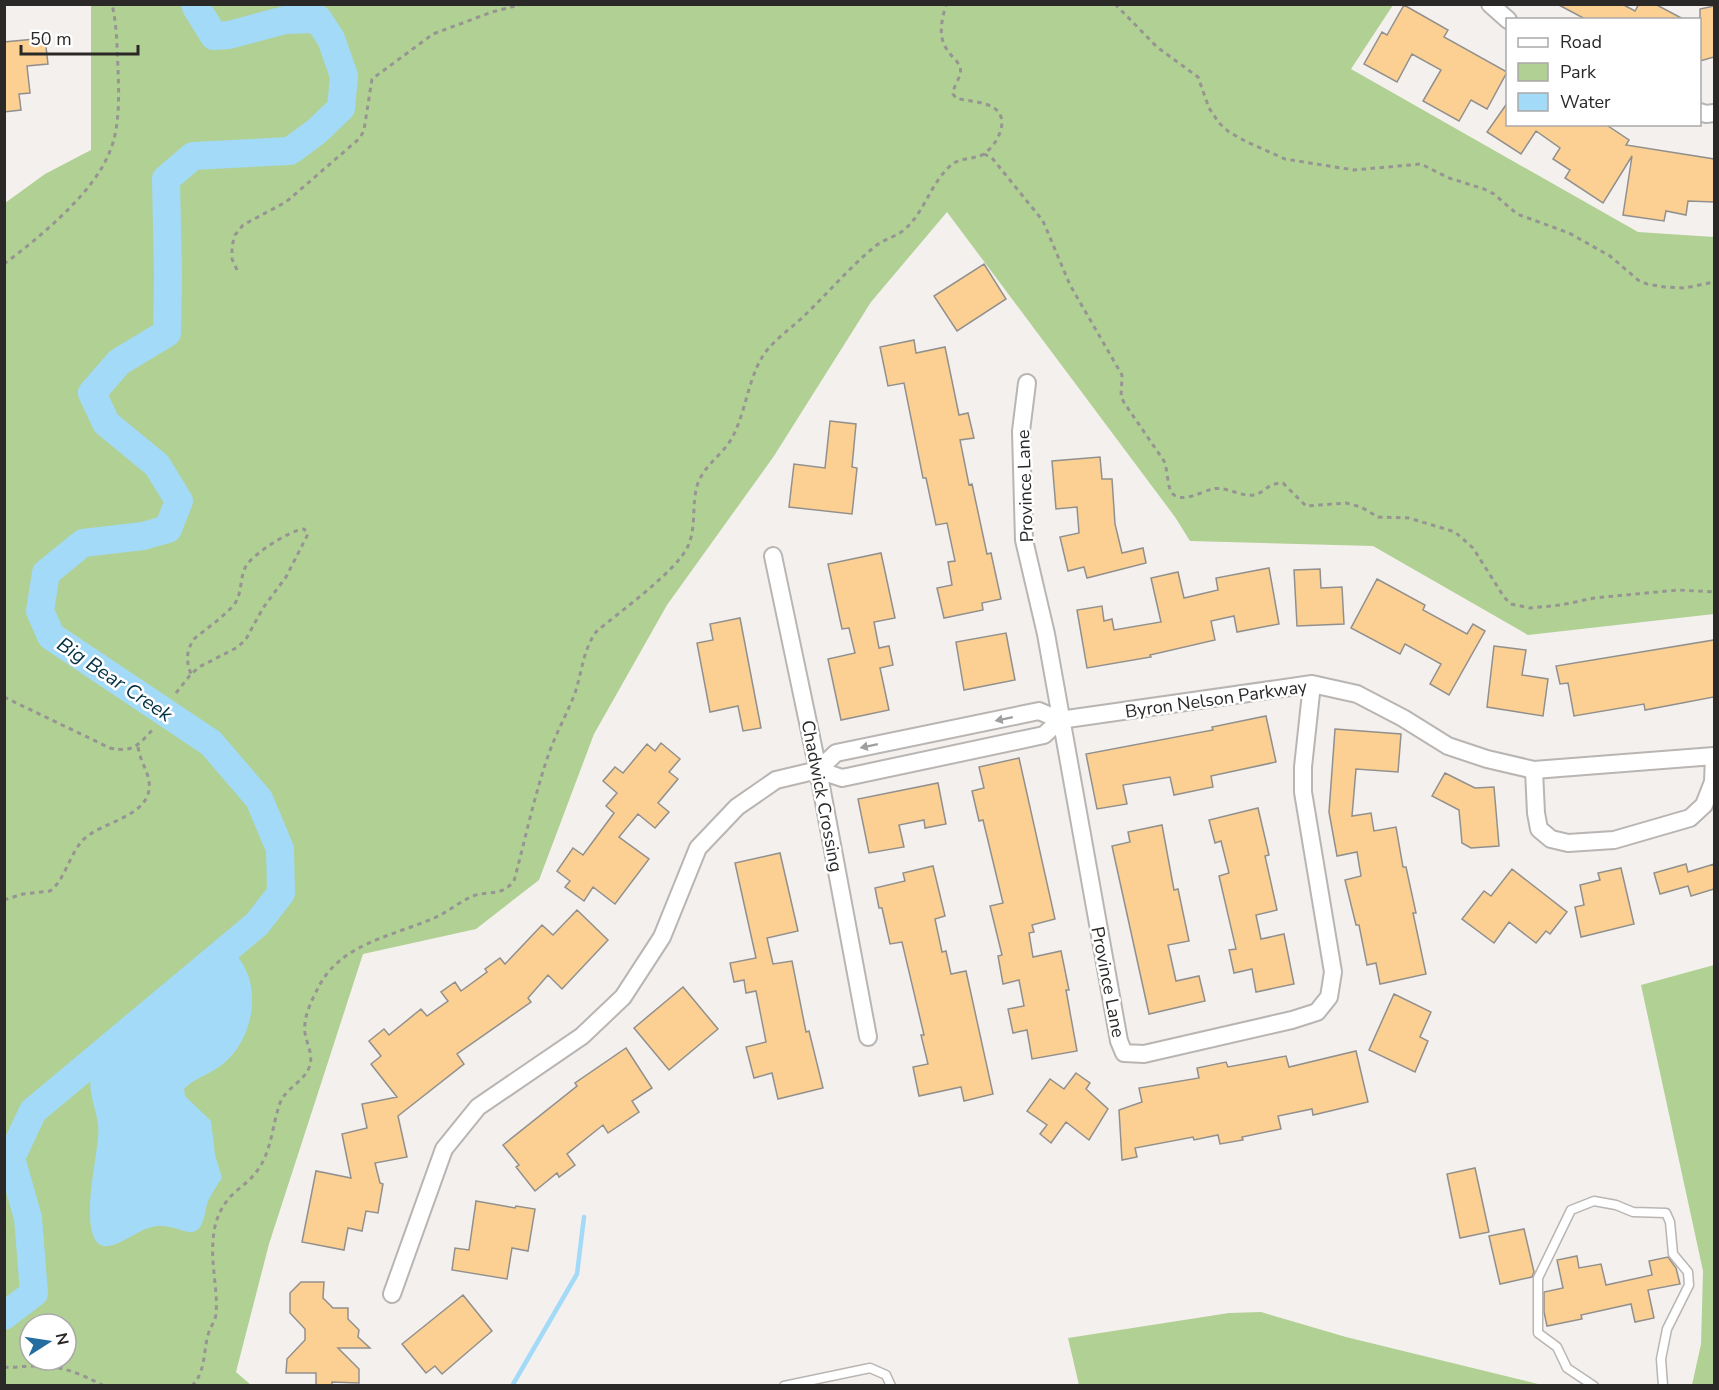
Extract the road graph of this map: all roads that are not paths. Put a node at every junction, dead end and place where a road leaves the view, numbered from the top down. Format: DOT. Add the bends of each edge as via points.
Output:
graph roads {
  1 [pos="1490,4"];
  2 [pos="1506,18"];
  3 [pos="1027,383"];
  4 [pos="773,556"];
  5 [pos="1312,684"];
  6 [pos="1060,720"];
  7 [pos="938,732"];
  8 [pos="944,756"];
  9 [pos="1714,756"];
  10 [pos="818,770"];
  11 [pos="1534,770"];
  12 [pos="868,1037"];
  13 [pos="392,1294"];
  14 [pos="784,1386"];
  15 [pos="891,1386"];
  16 [pos="1594,1386"];
  17 [pos="1663,1386"];
  1 -- 2 [label="street"];
  3 -- 6 [label="street, Province Lane" via="1022,431 1024,540 1046,634"];
  4 -- 10 [label="street, Chadwick Crossing"];
  5 -- 6 [label="street, Byron Nelson Parkway"];
  5 -- 6 [label="street, Province Lane" via="1303,792 1334,972 1329,997 1317,1012 1292,1020 1144,1054 1124,1053 1119,1041"];
  5 -- 11 [label="street, Byron Nelson Parkway" via="1357,694 1448,746"];
  6 -- 7 [label="street, Byron Nelson Parkway, one-way" via="1039,711"];
  6 -- 8 [label="street, Byron Nelson Parkway" via="1044,735"];
  7 -- 8 [label="street"];
  7 -- 10 [label="street, Byron Nelson Parkway, one-way" via="836,753"];
  8 -- 10 [label="street, Byron Nelson Parkway" via="843,778"];
  9 -- 11 [label="street, Byron Nelson Parkway"];
  9 -- 11 [label="street" via="1713,782 1704,805 1690,818 1614,840 1568,843 1551,839 1539,830"];
  10 -- 12 [label="street, Chadwick Crossing"];
  10 -- 13 [label="street, Byron Nelson Parkway" via="776,780 737,807 698,848 662,937 623,997 582,1036 478,1107 444,1149"];
  14 -- 15 [label="lane" via="870,1368 886,1375"];
  16 -- 17 [label="lane" via="1567,1368 1557,1347 1538,1333 1538,1278 1571,1210 1594,1201 1633,1212 1666,1213 1670,1222 1673,1254 1688,1272 1689,1285 1667,1329 1661,1359"];
}
